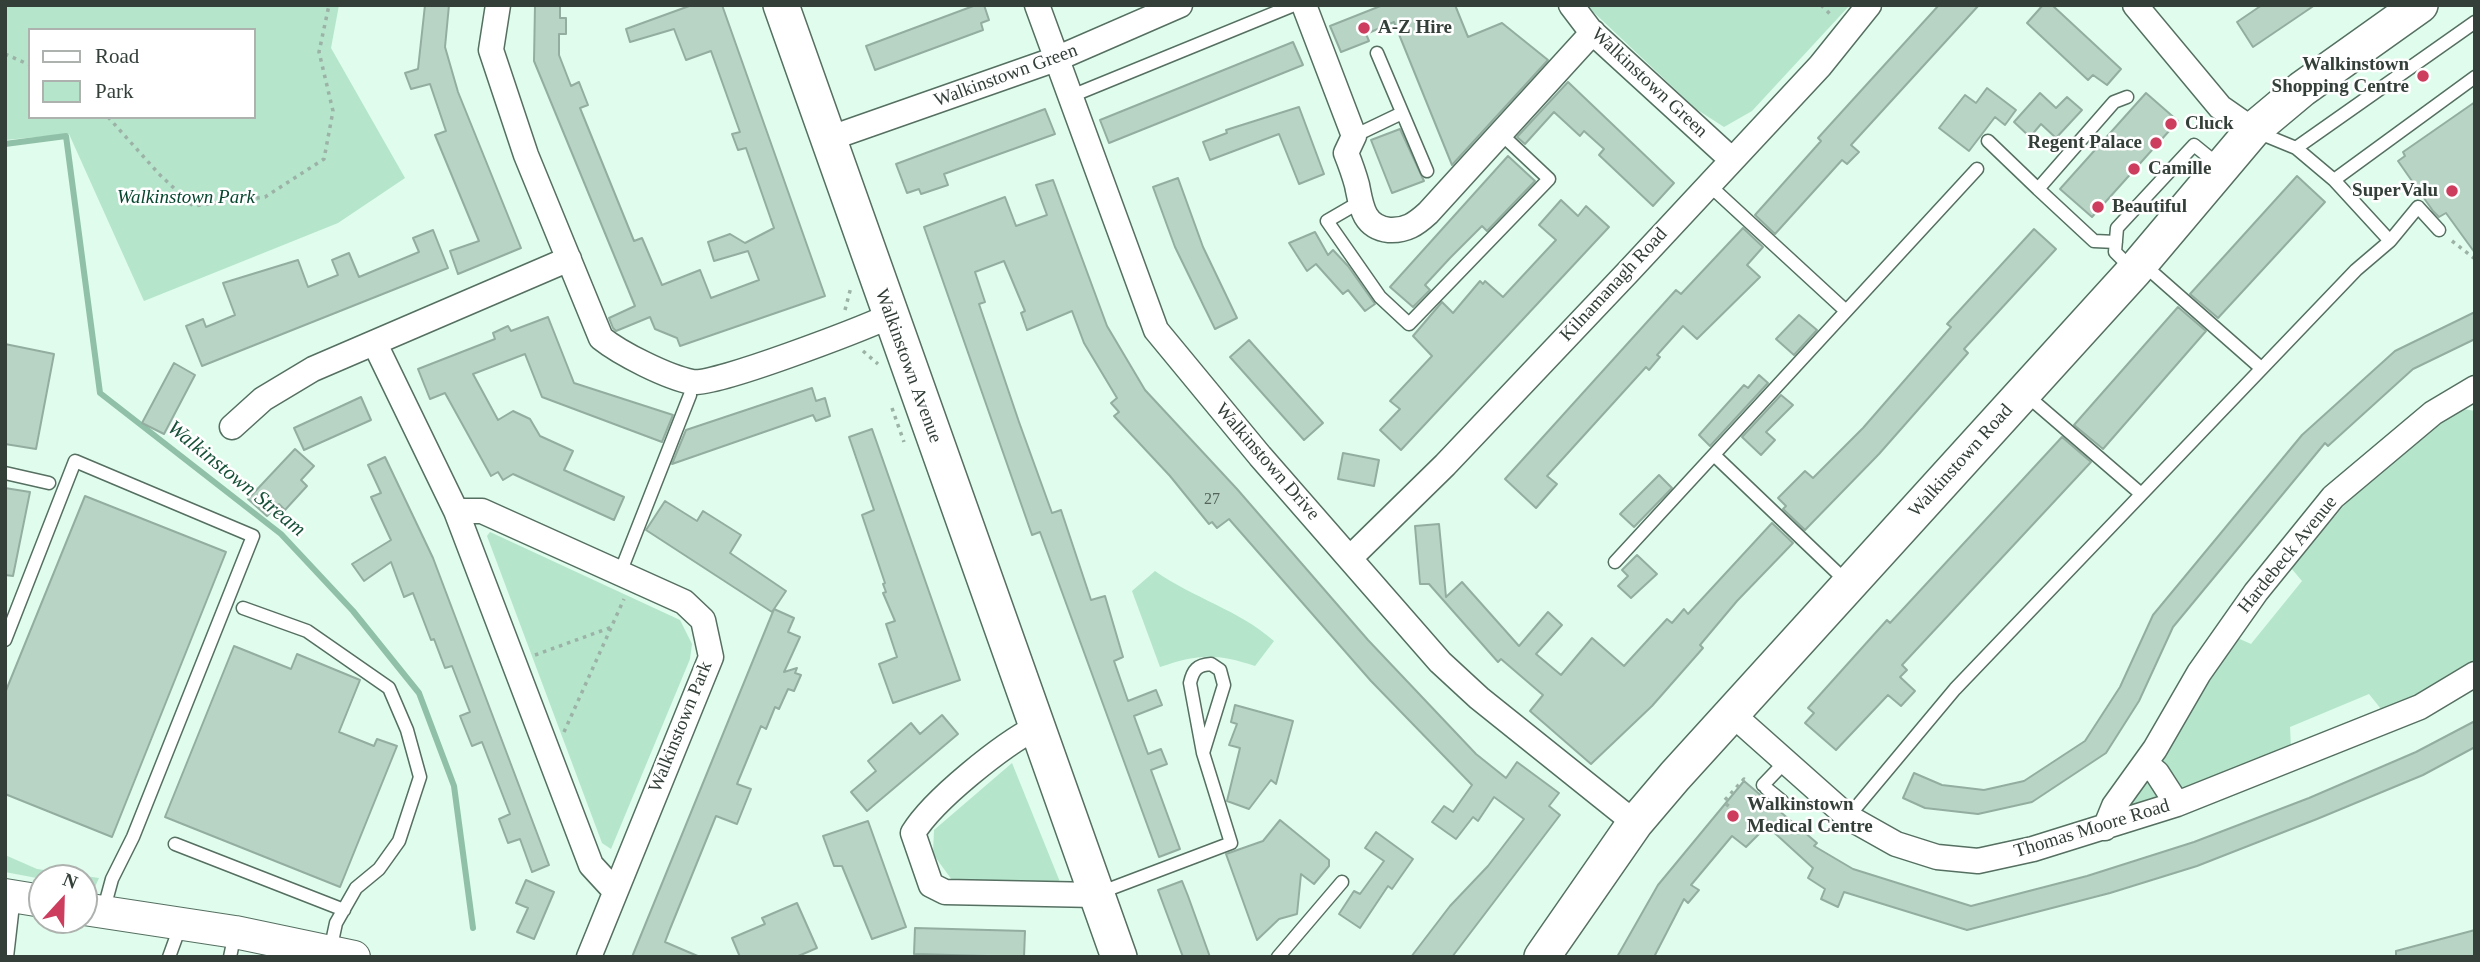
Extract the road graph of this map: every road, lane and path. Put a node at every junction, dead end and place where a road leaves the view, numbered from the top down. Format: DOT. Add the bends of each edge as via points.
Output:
graph roads {
  1 [pos="329,5"];
  2 [pos="499,5"];
  3 [pos="781,5"];
  4 [pos="1180,5"];
  5 [pos="1294,5"];
  6 [pos="1304,5"];
  7 [pos="1571,5"];
  8 [pos="1869,5"];
  9 [pos="2135,5"];
  10 [pos="2420,5"];
  11 [pos="1042,7"];
  12 [pos="2475,23"];
  13 [pos="1593,32"];
  14 [pos="1377,53"];
  15 [pos="5,54"];
  16 [pos="1056,59"];
  17 [pos="28,64"];
  18 [pos="2475,77"];
  19 [pos="1069,97"];
  20 [pos="2127,97"];
  21 [pos="1402,113"];
  22 [pos="110,119"];
  23 [pos="2253,130"];
  24 [pos="1500,133"];
  25 [pos="1354,136"];
  26 [pos="828,139"];
  27 [pos="1988,141"];
  28 [pos="2296,148"];
  29 [pos="1731,159"];
  30 [pos="1977,169"];
  31 [pos="1427,171"];
  32 [pos="2334,180"];
  33 [pos="1708,184"];
  34 [pos="2038,189"];
  35 [pos="1359,202"];
  36 [pos="2439,230"];
  37 [pos="2390,241"];
  38 [pos="569,258"];
  39 [pos="2130,259"];
  40 [pos="2475,259"];
  41 [pos="851,285"];
  42 [pos="1846,311"];
  43 [pos="843,314"];
  44 [pos="890,316"];
  45 [pos="374,344"];
  46 [pos="860,348"];
  47 [pos="2261,368"];
  48 [pos="881,373"];
  49 [pos="2475,388"];
  50 [pos="2024,392"];
  51 [pos="690,395"];
  52 [pos="888,396"];
  53 [pos="232,427"];
  54 [pos="904,442"];
  55 [pos="1713,455"];
  56 [pos="5,473"];
  57 [pos="49,483"];
  58 [pos="2140,493"];
  59 [pos="456,511"];
  60 [pos="1350,558"];
  61 [pos="1615,562"];
  62 [pos="627,576"];
  63 [pos="1849,584"];
  64 [pos="243,608"];
  65 [pos="612,627"];
  66 [pos="5,640"];
  67 [pos="514,663"];
  68 [pos="2475,674"];
  69 [pos="1731,713"];
  70 [pos="1037,727"];
  71 [pos="546,745"];
  72 [pos="1203,753"];
  73 [pos="1784,762"];
  74 [pos="2145,763"];
  75 [pos="1759,786"];
  76 [pos="1782,801"];
  77 [pos="2177,804"];
  78 [pos="1734,810"];
  79 [pos="1848,817"];
  80 [pos="1635,823"];
  81 [pos="2105,828"];
  82 [pos="175,844"];
  83 [pos="1342,882"];
  84 [pos="614,890"];
  85 [pos="1096,895"];
  86 [pos="20,897"];
  87 [pos="98,901"];
  88 [pos="344,910"];
  89 [pos="98,911"];
  90 [pos="182,923"];
  91 [pos="232,945"];
  92 [pos="333,954"];
  93 [pos="7,957"];
  94 [pos="169,957"];
  95 [pos="589,957"];
  96 [pos="1119,957"];
  97 [pos="1278,957"];
  98 [pos="1542,957"];
  1 -- 22 [label="path" via="319,52 333,111 324,159 265,197 193,206"];
  2 -- 38 [label="street" via="491,50 526,155"];
  3 -- 26 [label="main road, Walkinstown Avenue"];
  4 -- 16 [label="street, Walkinstown Green"];
  5 -- 19 [label="lane"];
  6 -- 25 [label="street"];
  7 -- 13 [label="street, Walkinstown Green"];
  8 -- 29 [label="street, Kilnamanagh Road" via="1820,66"];
  9 -- 23 [label="street" via="2220,107"];
  10 -- 23 [label="main road, Walkinstown Road"];
  11 -- 16 [label="street, Walkinstown Drive"];
  12 -- 28 [label="lane"];
  13 -- 24 [label="street"];
  13 -- 29 [label="street, Walkinstown Green"];
  14 -- 21 [label="lane"];
  15 -- 17 [label="path"];
  16 -- 19 [label="street, Walkinstown Drive"];
  16 -- 26 [label="street, Walkinstown Green"];
  18 -- 32 [label="lane"];
  19 -- 60 [label="street, Walkinstown Drive" via="1156,330"];
  20 -- 34 [label="lane" via="2114,102"];
  21 -- 25 [label="lane"];
  21 -- 31 [label="lane"];
  23 -- 28 [label="lane"];
  23 -- 39 [label="main road, Walkinstown Road"];
  24 -- 35 [label="street" via="1414,225 1383,229 1368,221"];
  24 -- 35 [label="lane" via="1549,179 1409,324 1380,297 1327,221"];
  25 -- 35 [label="street" via="1346,153"];
  26 -- 44 [label="main road, Walkinstown Avenue"];
  27 -- 34 [label="lane"];
  28 -- 32 [label="lane"];
  29 -- 33 [label="street, Kilnamanagh Road"];
  30 -- 42 [label="lane"];
  32 -- 37 [label="lane"];
  33 -- 42 [label="lane"];
  33 -- 60 [label="street, Kilnamanagh Road" via="1446,465"];
  34 -- 39 [label="lane" via="2094,241"];
  36 -- 37 [label="lane" via="2418,206"];
  36 -- 40 [label="path"];
  37 -- 47 [label="lane"];
  38 -- 44 [label="street" via="601,338 620,353 694,383 735,373"];
  38 -- 45 [label="street"];
  39 -- 47 [label="lane"];
  39 -- 50 [label="main road, Walkinstown Road"];
  41 -- 43 [label="path"];
  42 -- 55 [label="lane"];
  44 -- 70 [label="main road, Walkinstown Avenue"];
  45 -- 53 [label="street" via="313,369 263,399"];
  45 -- 59 [label="street"];
  46 -- 48 [label="path" via="877,362"];
  47 -- 58 [label="lane"];
  49 -- 74 [label="street, Hardebeck Avenue" via="2433,413 2333,496 2256,592 2199,673"];
  50 -- 58 [label="lane"];
  50 -- 63 [label="main road, Walkinstown Road"];
  51 -- 62 [label="lane"];
  52 -- 54 [label="path"];
  55 -- 61 [label="lane"];
  55 -- 63 [label="lane"];
  56 -- 57 [label="lane"];
  58 -- 79 [label="lane" via="1921,727"];
  59 -- 62 [label="street, Walkinstown Park" via="482,511"];
  59 -- 67 [label="street"];
  60 -- 80 [label="street, Walkinstown Drive" via="1479,698"];
  62 -- 65 [label="path"];
  62 -- 84 [label="street, Walkinstown Park" via="684,602 703,620 711,657"];
  63 -- 69 [label="main road, Walkinstown Road"];
  64 -- 88 [label="lane" via="307,631 389,688 407,730 420,777 399,841 379,869 356,888"];
  65 -- 67 [label="path"];
  65 -- 71 [label="path" via="568,729"];
  66 -- 87 [label="lane" via="75,461 253,536 133,837"];
  67 -- 71 [label="street"];
  68 -- 77 [label="street, Thomas Moore Road" via="2420,707"];
  69 -- 73 [label="street, Thomas Moore Road"];
  69 -- 80 [label="main road, Walkinstown Road" via="1689,771"];
  70 -- 85 [label="main road, Walkinstown Avenue"];
  70 -- 85 [label="street" via="1009,744 924,816 913,833 921,858 931,885 945,892"];
  71 -- 84 [label="street" via="591,865"];
  72 -- 72 [label="lane" via="1190,683 1200,665 1211,664 1220,670 1224,685"];
  72 -- 85 [label="lane" via="1231,843"];
  73 -- 75 [label="lane"];
  73 -- 79 [label="street, Thomas Moore Road"];
  74 -- 77 [label="street" via="2158,773"];
  74 -- 81 [label="street, Hardebeck Avenue" via="2114,806"];
  75 -- 76 [label="lane"];
  75 -- 78 [label="path" via="1744,779 1725,802"];
  77 -- 81 [label="street, Thomas Moore Road"];
  79 -- 81 [label="street, Thomas Moore Road" via="1896,844 1937,857 1978,860"];
  80 -- 98 [label="main road, Walkinstown Road"];
  82 -- 88 [label="lane"];
  83 -- 97 [label="lane"];
  84 -- 95 [label="street, Walkinstown Park"];
  85 -- 96 [label="main road, Walkinstown Avenue"];
  86 -- 93 [label="lane"];
  88 -- 92 [label="lane" via="336,923"];
  89 -- 90 [label="street"];
  90 -- 91 [label="street"];
  90 -- 94 [label="lane"];
  91 -- 92 [label="street"];
}
